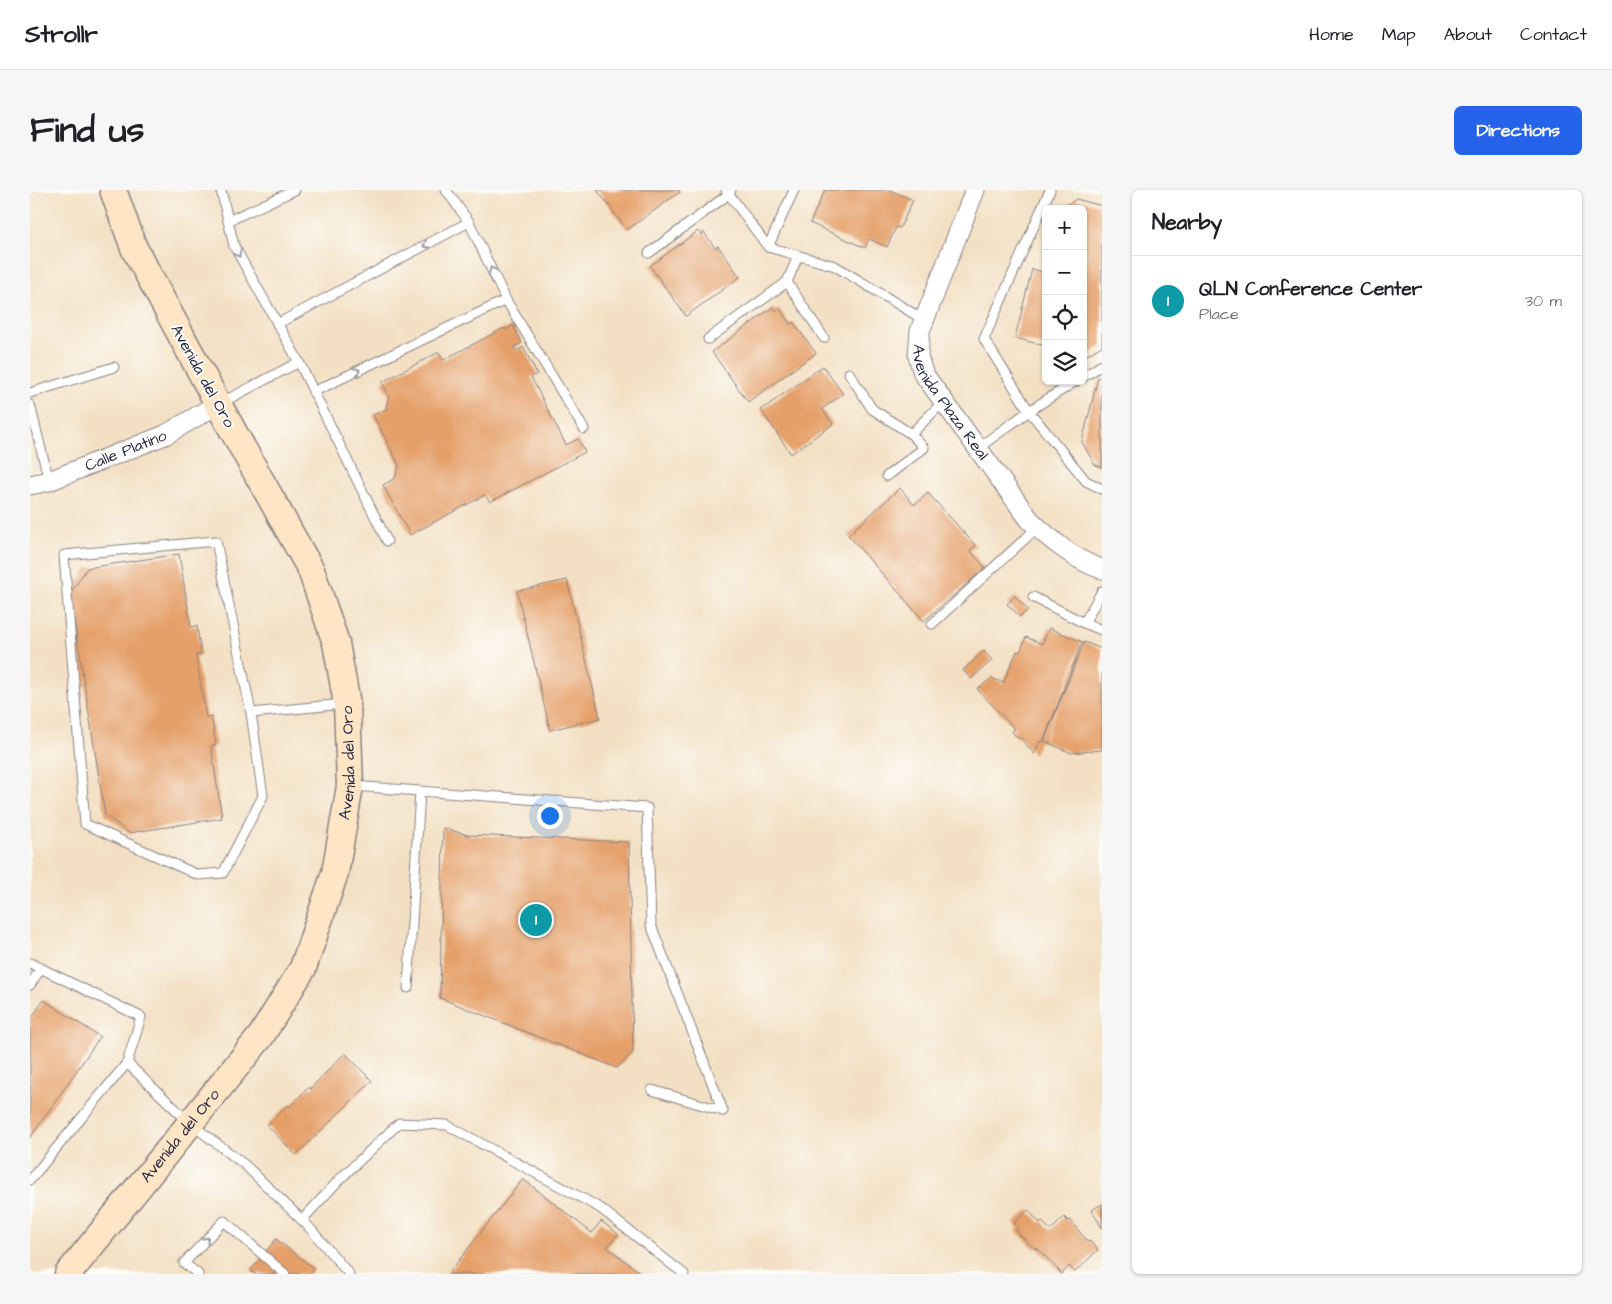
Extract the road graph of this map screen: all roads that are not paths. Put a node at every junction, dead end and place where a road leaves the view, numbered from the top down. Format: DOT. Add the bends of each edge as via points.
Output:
graph roads {
  1 [pos="113,190"];
  2 [pos="221,190"];
  3 [pos="295,190"];
  4 [pos="446,190"];
  5 [pos="794,190"];
  6 [pos="975,190"];
  7 [pos="1050,190"];
  8 [pos="728,191"];
  9 [pos="228,221"];
  10 [pos="469,222"];
  11 [pos="768,247"];
  12 [pos="649,253"];
  13 [pos="798,256"];
  14 [pos="787,282"];
  15 [pos="506,300"];
  16 [pos="924,320"];
  17 [pos="277,324"];
  18 [pos="824,338"];
  19 [pos="708,339"];
  20 [pos="298,362"];
  21 [pos="1102,365"];
  22 [pos="114,367"];
  23 [pos="850,373"];
  24 [pos="1087,374"];
  25 [pos="1070,385"];
  26 [pos="313,392"];
  27 [pos="30,393"];
  28 [pos="944,401"];
  29 [pos="218,404"];
  30 [pos="30,405"];
  31 [pos="1029,410"];
  32 [pos="584,429"];
  33 [pos="911,434"];
  34 [pos="978,448"];
  35 [pos="887,476"];
  36 [pos="49,481"];
  37 [pos="30,485"];
  38 [pos="1102,489"];
  39 [pos="1038,528"];
  40 [pos="387,541"];
  41 [pos="1102,569"];
  42 [pos="1102,591"];
  43 [pos="1033,596"];
  44 [pos="1084,623"];
  45 [pos="932,624"];
  46 [pos="1102,630"];
  47 [pos="347,704"];
  48 [pos="251,713"];
  49 [pos="350,786"];
  50 [pos="420,791"];
  51 [pos="30,963"];
  52 [pos="41,968"];
  53 [pos="30,985"];
  54 [pos="408,988"];
  55 [pos="127,1064"];
  56 [pos="652,1090"];
  57 [pos="190,1123"];
  58 [pos="30,1180"];
  59 [pos="302,1220"];
  60 [pos="68,1274"];
  61 [pos="198,1274"];
  62 [pos="285,1274"];
  63 [pos="349,1274"];
  64 [pos="682,1274"];
  1 -- 29 [label="street, Avenida del Oro" via="134,248"];
  2 -- 9 [label="lane"];
  3 -- 9 [label="lane"];
  4 -- 10 [label="lane"];
  5 -- 11 [label="lane"];
  6 -- 16 [label="street, Avenida Plaza Real"];
  7 -- 31 [label="lane" via="984,340"];
  8 -- 11 [label="lane"];
  8 -- 12 [label="lane"];
  9 -- 17 [label="lane, one-way" via="234,246"];
  15 -- 10 [label="lane, one-way"];
  10 -- 17 [label="lane, one-way"];
  11 -- 13 [label="lane"];
  13 -- 14 [label="lane"];
  13 -- 16 [label="lane" via="834,266"];
  14 -- 18 [label="lane"];
  14 -- 19 [label="lane"];
  26 -- 15 [label="lane, one-way"];
  15 -- 32 [label="lane"];
  16 -- 28 [label="street, Avenida Plaza Real" via="918,356 924,373"];
  17 -- 20 [label="lane"];
  20 -- 26 [label="lane"];
  20 -- 29 [label="lane"];
  21 -- 24 [label="lane"];
  22 -- 27 [label="lane"];
  23 -- 33 [label="lane" via="872,409"];
  25 -- 31 [label="lane"];
  26 -- 40 [label="lane"];
  28 -- 33 [label="lane"];
  28 -- 34 [label="street, Avenida Plaza Real"];
  29 -- 36 [label="street, Calle Platino" via="164,435"];
  29 -- 47 [label="street, Avenida del Oro" via="311,570 336,643"];
  30 -- 36 [label="lane"];
  31 -- 34 [label="lane"];
  31 -- 38 [label="lane" via="1086,481"];
  33 -- 35 [label="lane" via="924,448"];
  34 -- 39 [label="street, Avenida Plaza Real"];
  36 -- 37 [label="street, Calle Platino"];
  39 -- 41 [label="street, Avenida Plaza Real"];
  39 -- 45 [label="lane"];
  42 -- 44 [label="lane"];
  43 -- 44 [label="lane"];
  44 -- 46 [label="lane"];
  47 -- 48 [label="lane"];
  47 -- 49 [label="street, Avenida del Oro"];
  48 -- 48 [label="lane" via="216,541 64,555 85,824 198,875 223,874 263,796"];
  49 -- 50 [label="lane"];
  49 -- 57 [label="street, Avenida del Oro" via="335,873 303,968 261,1036"];
  50 -- 54 [label="lane"];
  50 -- 56 [label="lane" via="647,808 651,926 723,1111"];
  51 -- 52 [label="lane"];
  52 -- 53 [label="lane"];
  52 -- 55 [label="lane" via="141,1017"];
  55 -- 57 [label="lane"];
  55 -- 58 [label="lane"];
  57 -- 59 [label="lane" via="245,1165"];
  57 -- 60 [label="street, Avenida del Oro"];
  59 -- 63 [label="lane"];
  59 -- 64 [label="lane" via="398,1123 447,1125 600,1208"];
  61 -- 62 [label="lane, one-way" via="184,1263 224,1221"];
}
